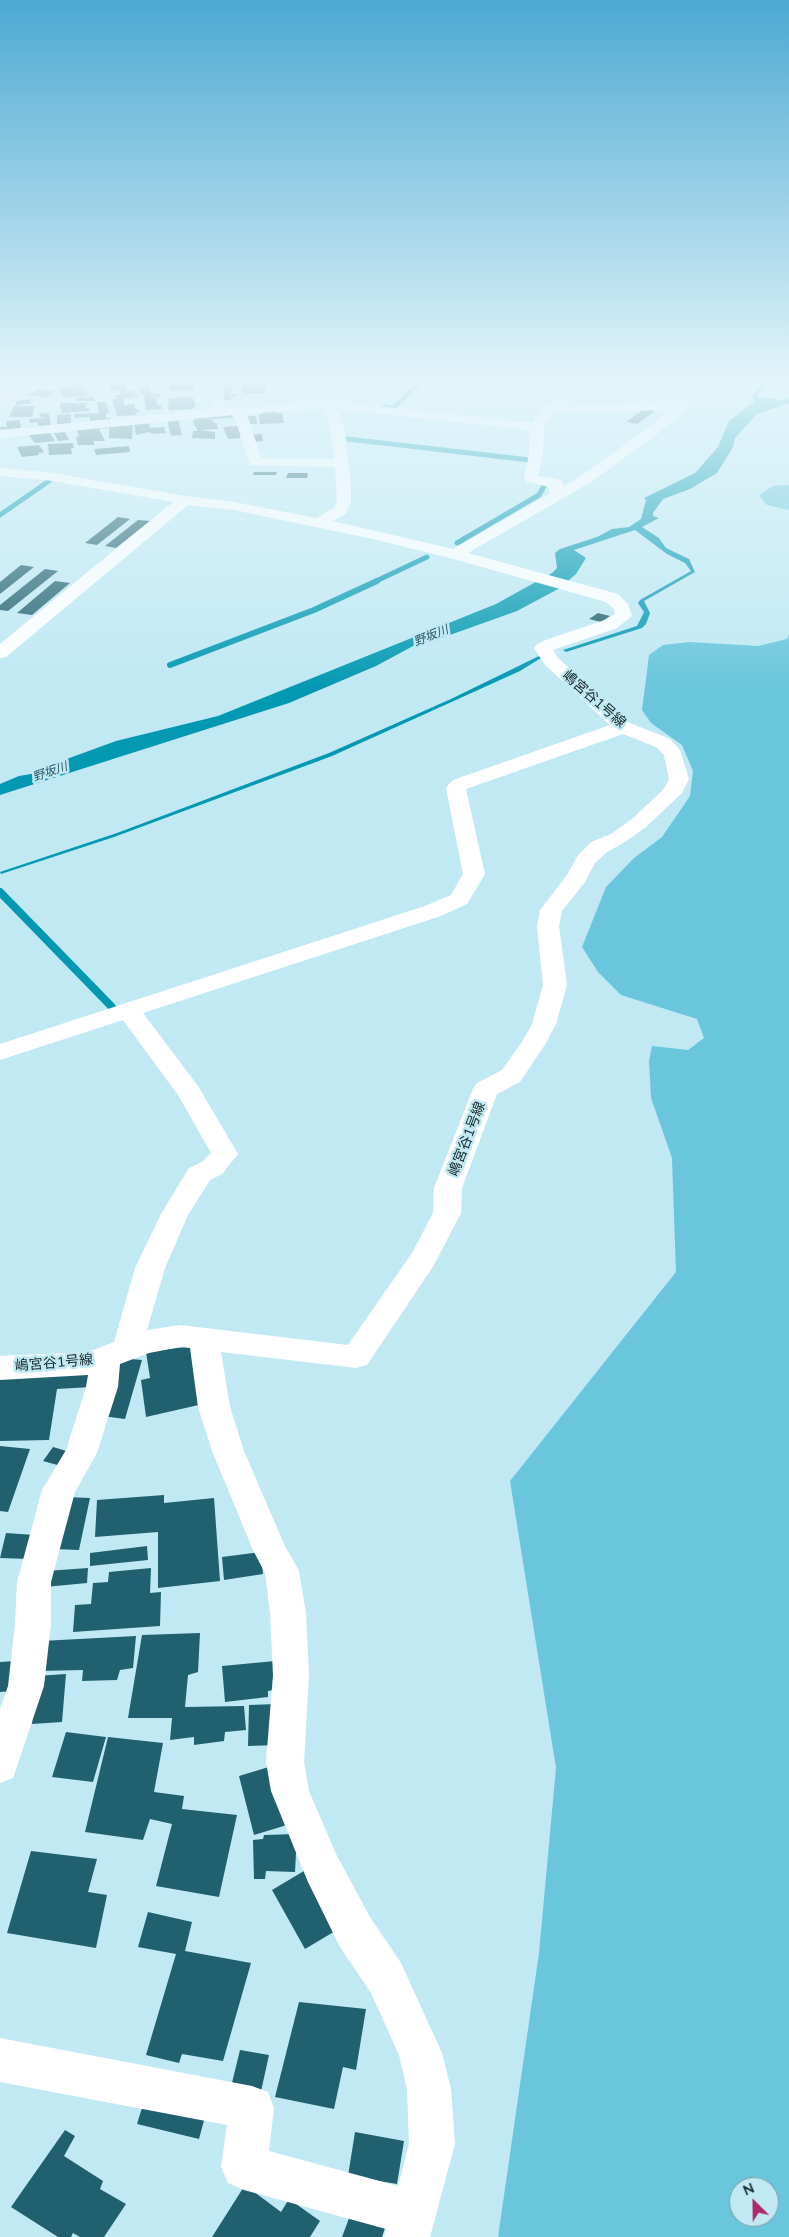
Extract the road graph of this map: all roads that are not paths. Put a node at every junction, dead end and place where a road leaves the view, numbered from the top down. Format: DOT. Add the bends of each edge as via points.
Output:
graph roads {
  1 [pos="73,480"];
  2 [pos="343,480"];
  3 [pos="536,480"];
  4 [pos="584,480"];
  5 [pos="557,496"];
  6 [pos="185,500"];
  7 [pos="318,522"];
  8 [pos="455,554"];
  9 [pos="575,588"];
  10 [pos="0,653"];
  11 [pos="623,727"];
  12 [pos="128,1010"];
  13 [pos="0,1052"];
  14 [pos="205,1339"];
  15 [pos="116,1353"];
  16 [pos="0,1368"];
  17 [pos="0,1765"];
  18 [pos="0,2060"];
  19 [pos="410,2225"];
  1 -- 6 [label="street"];
  2 -- 7 [label="street" via="344,502 340,510"];
  3 -- 5 [label="street" via="556,482"];
  4 -- 5 [label="street"];
  5 -- 8 [label="street"];
  6 -- 7 [label="street"];
  6 -- 10 [label="street"];
  7 -- 8 [label="street"];
  8 -- 9 [label="street"];
  9 -- 11 [label="street, 嶋宮谷1号線" via="612,598 622,608 624,616 611,624 543,648 551,661"];
  11 -- 12 [label="street" via="456,788 474,874 459,899"];
  11 -- 14 [label="street, 嶋宮谷1号線" via="663,743 673,754 679,779 672,793 639,823 599,847 586,860 578,877 551,910 548,926 555,985 544,1024 511,1076 486,1089 448,1188 446,1213 419,1266 356,1357"];
  12 -- 13 [label="street"];
  12 -- 15 [label="street" via="189,1092 225,1154 212,1168 199,1174 175,1214"];
  14 -- 15 [label="street, 嶋宮谷1号線" via="180,1336 144,1342"];
  14 -- 19 [label="street" via="214,1407 228,1451 282,1571 291,1675 285,1762 290,1791 322,1868 355,1932 386,1978 420,2053 429,2089 432,2144"];
  15 -- 16 [label="street, 嶋宮谷1号線" via="90,1363"];
  15 -- 17 [label="street" via="81,1453 59,1490 34,1582 26,1686"];
  18 -- 19 [label="street" via="252,2108 244,2167"];
}
